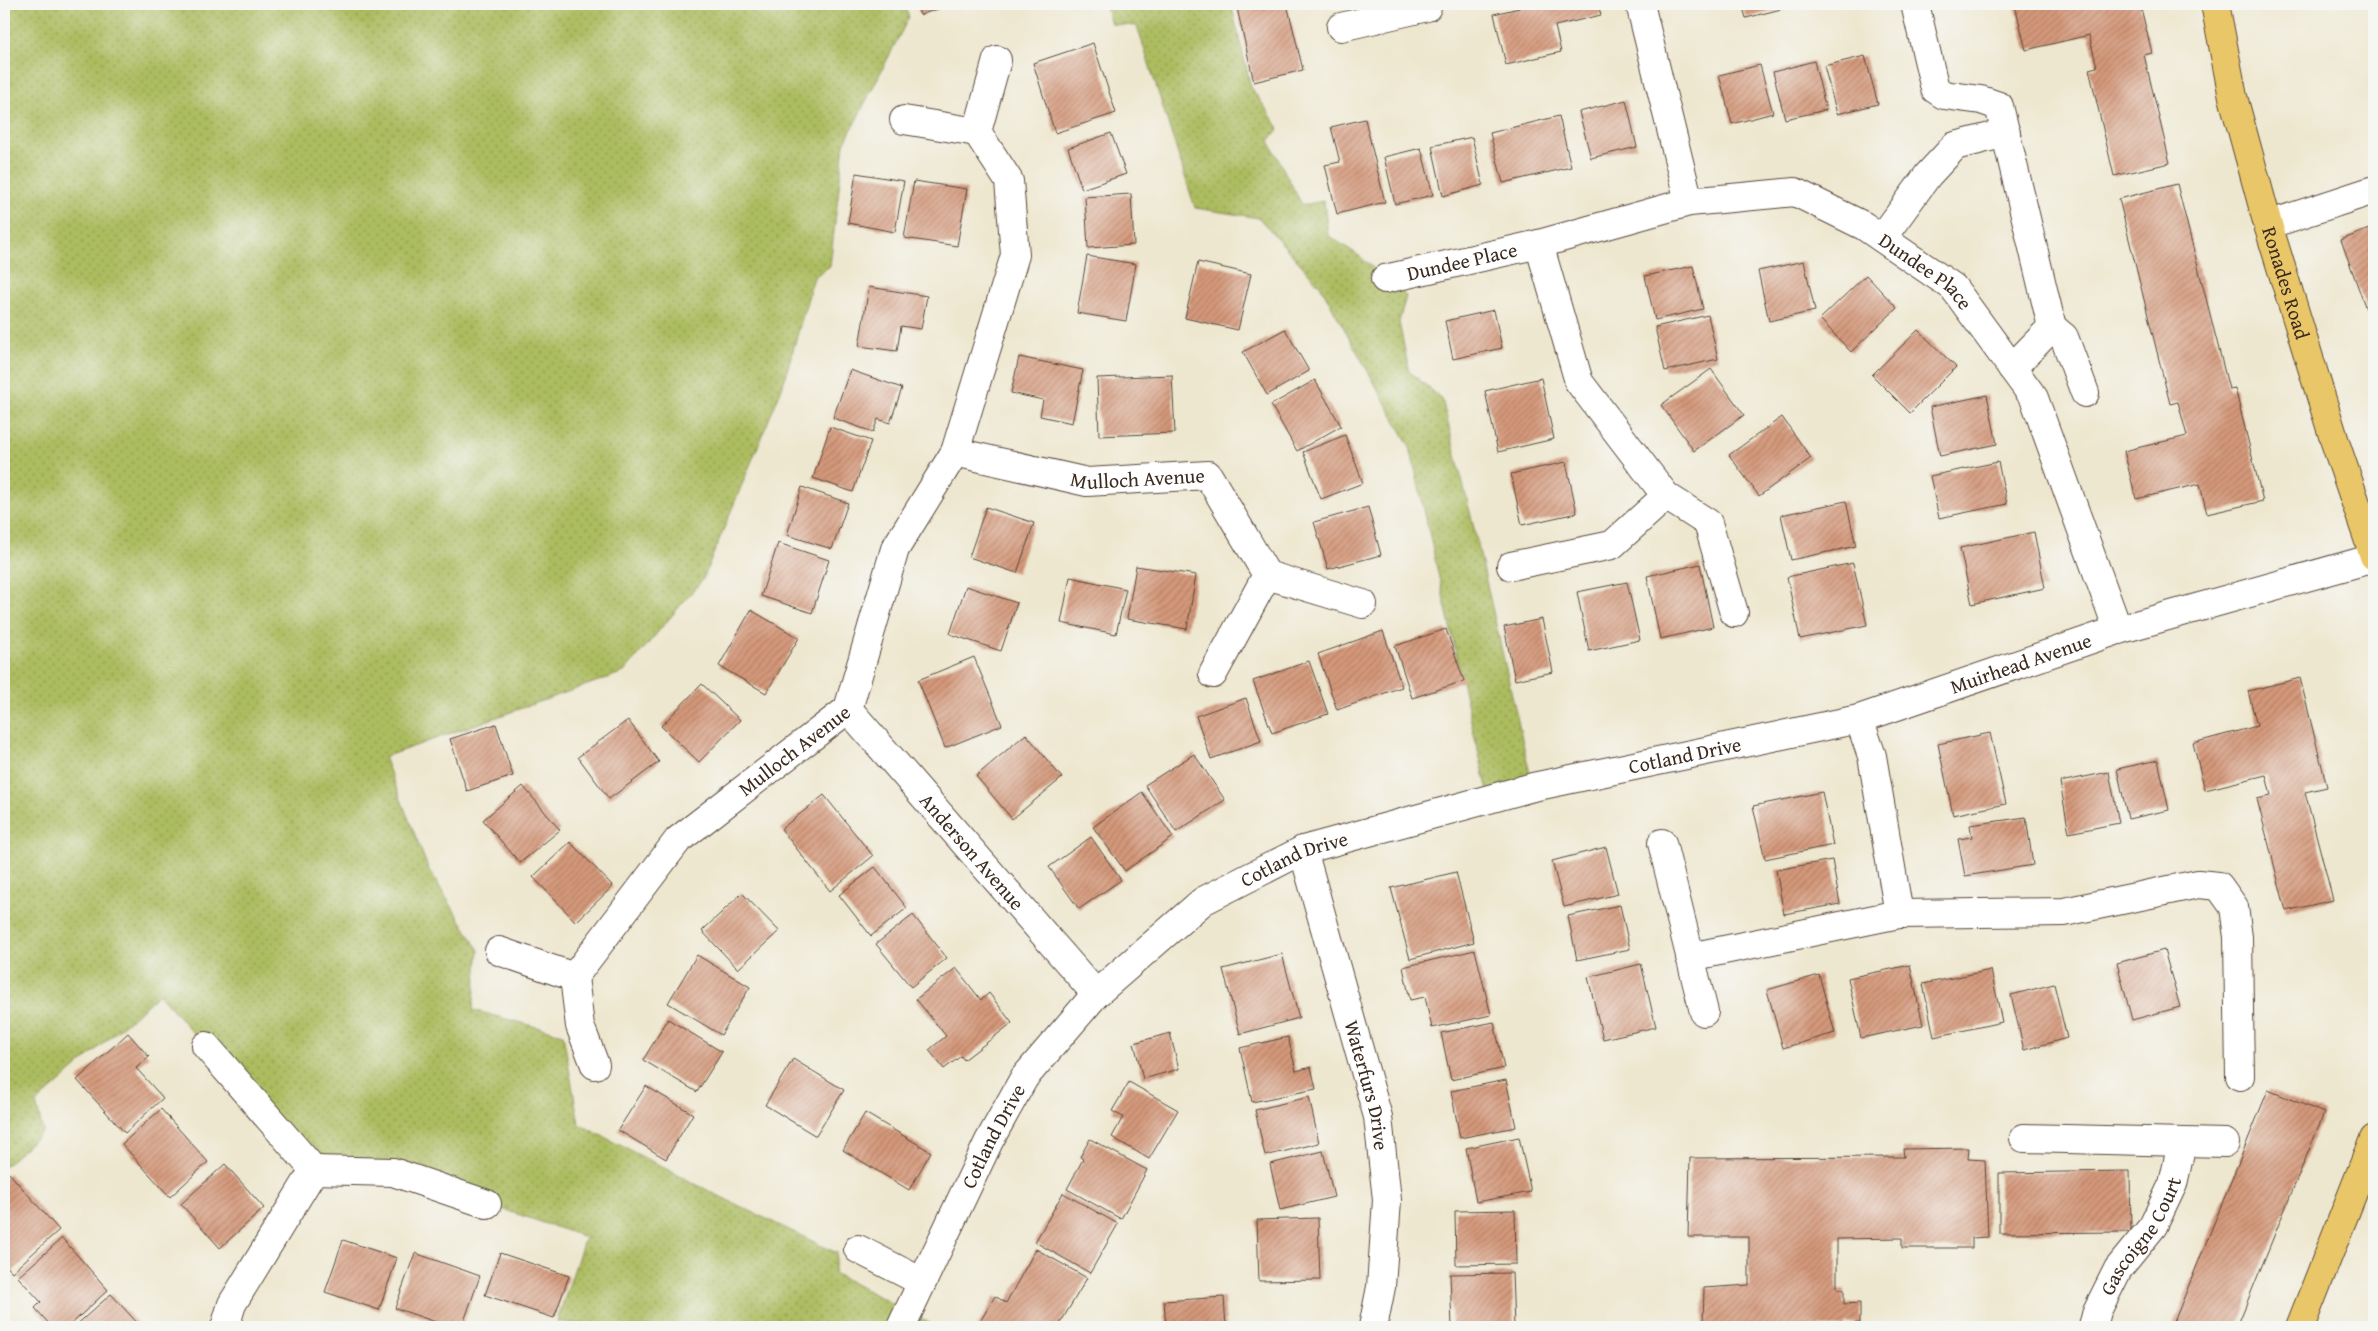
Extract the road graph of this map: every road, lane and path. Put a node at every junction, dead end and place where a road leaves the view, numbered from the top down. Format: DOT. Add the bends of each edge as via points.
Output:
graph roads {
  1 [pos="1426,4"];
  2 [pos="1640,4"];
  3 [pos="1915,4"];
  4 [pos="2216,4"];
  5 [pos="1341,27"];
  6 [pos="997,60"];
  7 [pos="904,120"];
  8 [pos="977,132"];
  9 [pos="2006,133"];
  10 [pos="2374,190"];
  11 [pos="1689,202"];
  12 [pos="2268,225"];
  13 [pos="1882,238"];
  14 [pos="1539,244"];
  15 [pos="1385,279"];
  16 [pos="2052,327"];
  17 [pos="2012,368"];
  18 [pos="2085,393"];
  19 [pos="955,452"];
  20 [pos="1666,496"];
  21 [pos="2374,557"];
  22 [pos="1511,566"];
  23 [pos="1268,575"];
  24 [pos="1363,604"];
  25 [pos="1734,613"];
  26 [pos="2118,630"];
  27 [pos="1213,674"];
  28 [pos="848,709"];
  29 [pos="1859,719"];
  30 [pos="1662,843"];
  31 [pos="1303,850"];
  32 [pos="1899,914"];
  33 [pos="499,950"];
  34 [pos="1690,957"];
  35 [pos="574,977"];
  36 [pos="1096,994"];
  37 [pos="1704,1012"];
  38 [pos="206,1046"];
  39 [pos="595,1065"];
  40 [pos="2240,1076"];
  41 [pos="2024,1138"];
  42 [pos="2374,1138"];
  43 [pos="2182,1143"];
  44 [pos="2225,1143"];
  45 [pos="314,1170"];
  46 [pos="487,1204"];
  47 [pos="858,1249"];
  48 [pos="922,1282"];
  49 [pos="225,1327"];
  50 [pos="901,1327"];
  51 [pos="1373,1327"];
  52 [pos="2093,1327"];
  53 [pos="2300,1327"];
  1 -- 5 [label="street" via="1427,7"];
  2 -- 11 [label="street"];
  3 -- 9 [label="street" via="1935,89 1944,95 1999,106"];
  4 -- 12 [label="main road, Ronades Road" via="2233,98"];
  6 -- 8 [label="street"];
  7 -- 8 [label="street"];
  8 -- 19 [label="street, Mulloch Avenue" via="1009,181 1015,255"];
  9 -- 13 [label="street" via="1955,146 1928,175"];
  9 -- 16 [label="street"];
  10 -- 12 [label="street"];
  11 -- 13 [label="street, Dundee Place" via="1795,192"];
  11 -- 14 [label="street, Dundee Place"];
  12 -- 21 [label="main road, Ronades Road"];
  13 -- 17 [label="street, Dundee Place" via="1953,287"];
  14 -- 15 [label="street, Dundee Place"];
  14 -- 20 [label="street, Dundee Place" via="1579,382"];
  16 -- 17 [label="street"];
  16 -- 18 [label="street" via="2064,337"];
  17 -- 26 [label="street, Dundee Place" via="2034,398"];
  19 -- 23 [label="street, Mulloch Avenue" via="1087,482 1208,475"];
  19 -- 28 [label="street, Mulloch Avenue" via="895,549"];
  20 -- 22 [label="street" via="1612,544"];
  20 -- 25 [label="street, Dundee Place" via="1708,523"];
  21 -- 26 [label="street, Muirhead Avenue"];
  23 -- 24 [label="street"];
  23 -- 27 [label="street"];
  26 -- 29 [label="street, Muirhead Avenue"];
  28 -- 35 [label="street, Mulloch Avenue" via="678,840"];
  28 -- 36 [label="street, Anderson Avenue"];
  29 -- 31 [label="street, Cotland Drive" via="1532,787"];
  29 -- 32 [label="street" via="1872,756"];
  30 -- 34 [label="street"];
  31 -- 36 [label="street, Cotland Drive" via="1203,901"];
  31 -- 51 [label="street, Waterfurs Drive" via="1378,1117 1387,1200 1381,1287"];
  32 -- 34 [label="street"];
  32 -- 40 [label="street" via="2064,912 2198,884 2219,886 2234,907 2238,937"];
  33 -- 35 [label="street"];
  34 -- 37 [label="street"];
  35 -- 39 [label="street" via="580,1026"];
  36 -- 48 [label="street, Cotland Drive" via="1024,1078 989,1141"];
  38 -- 45 [label="street"];
  41 -- 43 [label="street, Gascoigne Court"];
  42 -- 53 [label="main road"];
  43 -- 44 [label="street, Gascoigne Court"];
  43 -- 52 [label="street, Gascoigne Court" via="2173,1184 2152,1226 2118,1269 2097,1311"];
  45 -- 46 [label="street" via="393,1172"];
  45 -- 49 [label="street" via="232,1304"];
  47 -- 48 [label="street"];
  48 -- 50 [label="street, Cotland Drive"];
}
